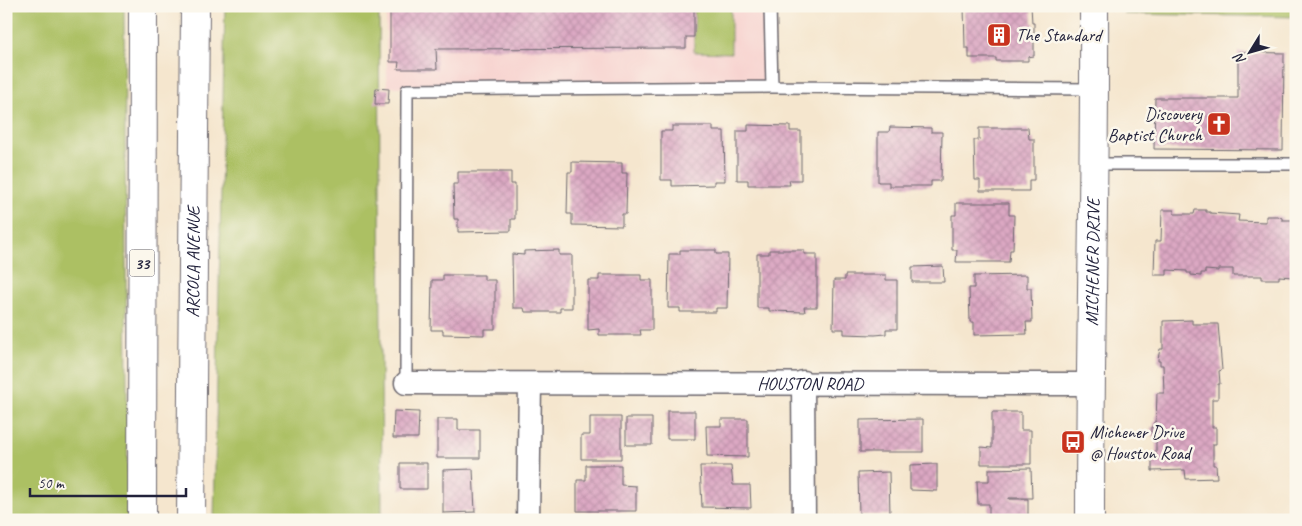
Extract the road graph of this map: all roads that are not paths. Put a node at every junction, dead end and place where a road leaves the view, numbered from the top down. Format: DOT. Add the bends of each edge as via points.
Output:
graph roads {
  1 [pos="143,6"];
  2 [pos="195,6"];
  3 [pos="770,6"];
  4 [pos="1094,6"];
  5 [pos="772,86"];
  6 [pos="1094,89"];
  7 [pos="1094,164"];
  8 [pos="1296,164"];
  9 [pos="803,382"];
  10 [pos="406,383"];
  11 [pos="530,384"];
  12 [pos="1090,384"];
  13 [pos="142,520"];
  14 [pos="191,520"];
  15 [pos="528,520"];
  16 [pos="804,520"];
  17 [pos="1090,520"];
  1 -- 13 [label="main road, 33"];
  2 -- 14 [label="main road, ARCOLA AVENUE"];
  3 -- 5 [label="lane"];
  4 -- 6 [label="main road, MICHENER DRIVE"];
  5 -- 6 [label="lane"];
  5 -- 10 [label="lane" via="407,90"];
  6 -- 7 [label="main road, MICHENER DRIVE"];
  7 -- 8 [label="lane"];
  7 -- 12 [label="main road, MICHENER DRIVE"];
  9 -- 11 [label="street, HOUSTON ROAD"];
  9 -- 12 [label="street, HOUSTON ROAD"];
  9 -- 16 [label="street"];
  10 -- 11 [label="street, HOUSTON ROAD"];
  11 -- 15 [label="street"];
  12 -- 17 [label="main road, MICHENER DRIVE"];
}
